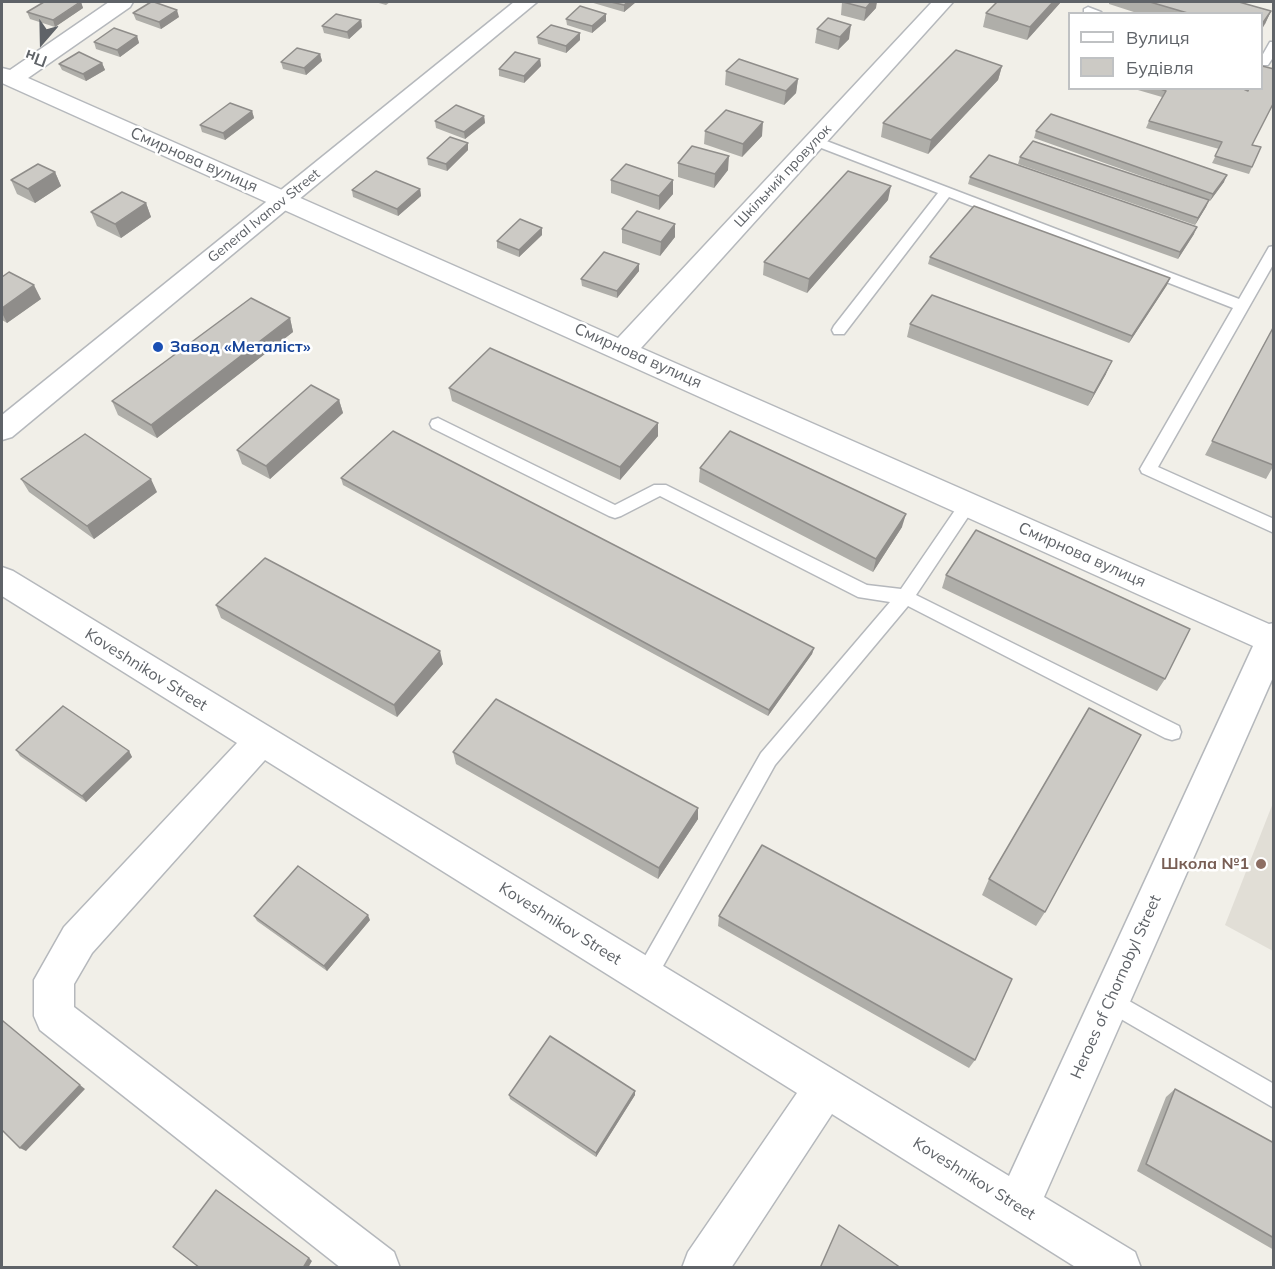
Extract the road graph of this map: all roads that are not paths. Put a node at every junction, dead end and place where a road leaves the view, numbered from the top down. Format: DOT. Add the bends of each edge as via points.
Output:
graph roads {
  1 [pos="122,2"];
  2 [pos="526,2"];
  3 [pos="944,2"];
  4 [pos="1274,45"];
  5 [pos="1263,62"];
  6 [pos="7,77"];
  7 [pos="816,141"];
  8 [pos="948,192"];
  9 [pos="284,200"];
  10 [pos="1274,250"];
  11 [pos="1243,306"];
  12 [pos="839,330"];
  13 [pos="623,350"];
  14 [pos="438,424"];
  15 [pos="2,430"];
  16 [pos="968,504"];
  17 [pos="1274,527"];
  18 [pos="2,580"];
  19 [pos="904,597"];
  20 [pos="1273,639"];
  21 [pos="1172,732"];
  22 [pos="261,741"];
  23 [pos="645,977"];
  24 [pos="1110,1000"];
  25 [pos="825,1088"];
  26 [pos="1274,1097"];
  27 [pos="1018,1206"];
  28 [pos="378,1268"];
  29 [pos="704,1268"];
  30 [pos="1119,1268"];
  1 -- 6 [label="street"];
  2 -- 9 [label="street, General Ivanov Street"];
  3 -- 7 [label="street, Шкільний провулок"];
  4 -- 5 [label="lane"];
  6 -- 9 [label="street, Смирнова вулиця"];
  7 -- 8 [label="lane"];
  7 -- 13 [label="street, Шкільний провулок"];
  8 -- 11 [label="lane"];
  8 -- 12 [label="lane"];
  9 -- 13 [label="street, Смирнова вулиця"];
  9 -- 15 [label="street, General Ivanov Street"];
  10 -- 11 [label="lane"];
  11 -- 17 [label="lane" via="1148,469"];
  13 -- 16 [label="street, Смирнова вулиця"];
  14 -- 19 [label="lane" via="615,512 660,489 864,592"];
  16 -- 19 [label="lane"];
  16 -- 20 [label="street, Смирнова вулиця"];
  18 -- 22 [label="street, Koveshnikov Street"];
  19 -- 21 [label="lane"];
  19 -- 23 [label="lane" via="768,759"];
  20 -- 24 [label="street, Heroes of Chornobyl Street"];
  22 -- 23 [label="street, Koveshnikov Street"];
  22 -- 28 [label="street" via="78,940 54,980 54,1016"];
  23 -- 25 [label="street, Koveshnikov Street"];
  24 -- 26 [label="lane"];
  24 -- 27 [label="street, Heroes of Chornobyl Street"];
  25 -- 27 [label="street, Koveshnikov Street"];
  25 -- 29 [label="street"];
  27 -- 30 [label="street, Koveshnikov Street"];
}
